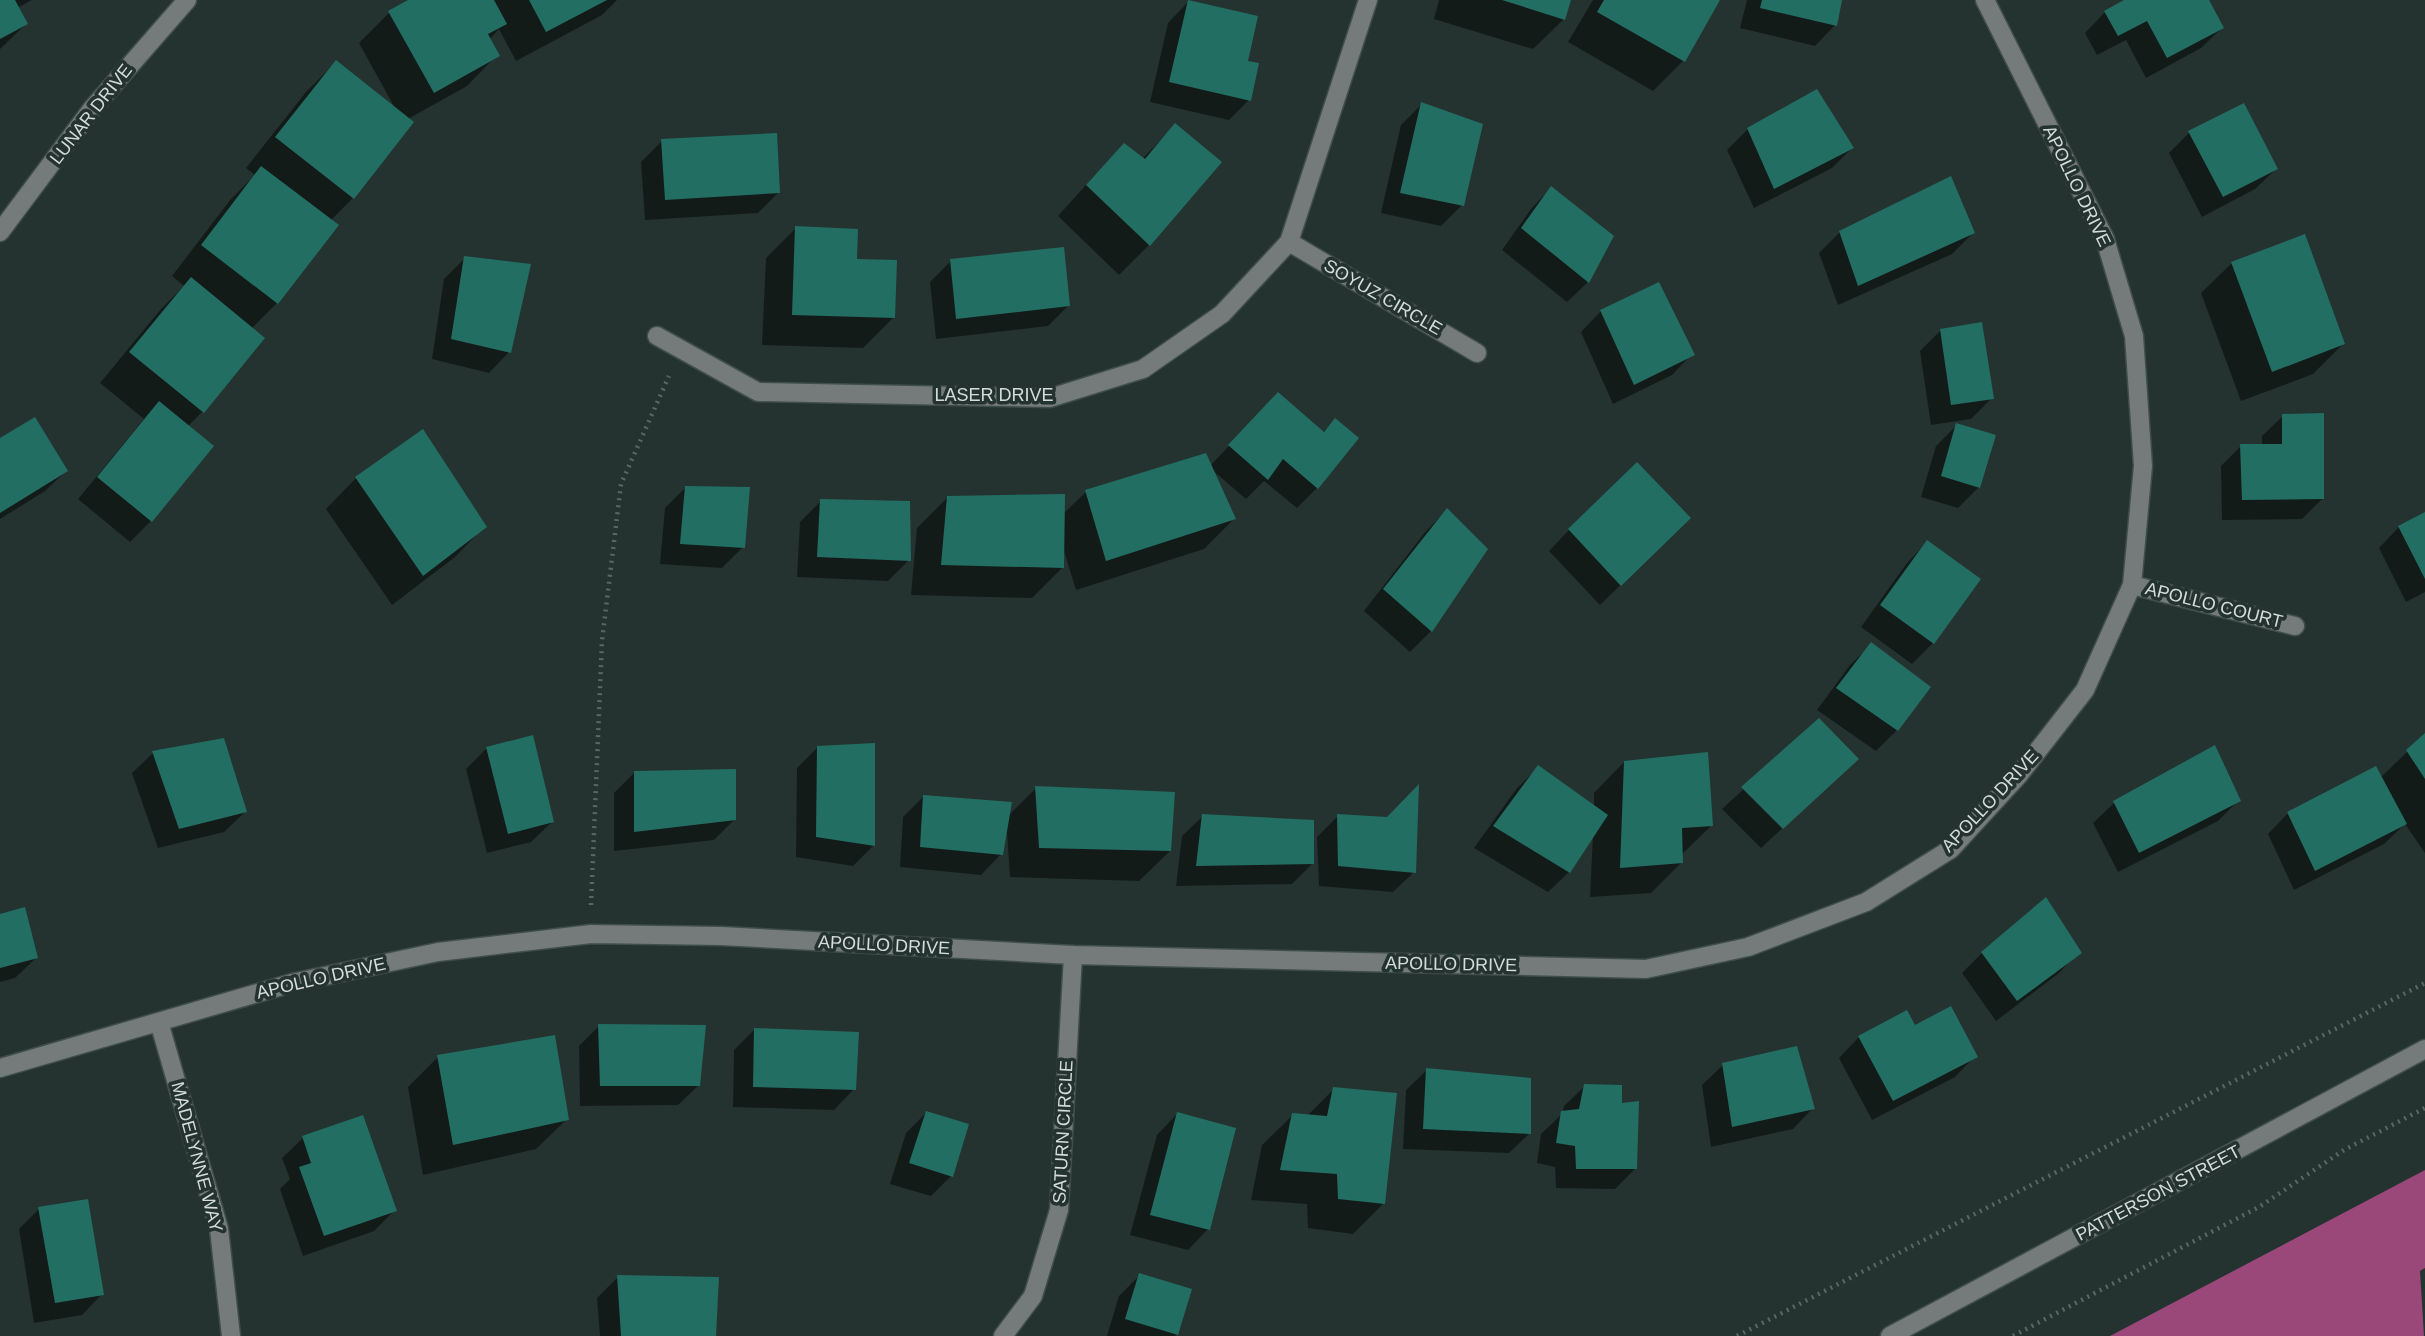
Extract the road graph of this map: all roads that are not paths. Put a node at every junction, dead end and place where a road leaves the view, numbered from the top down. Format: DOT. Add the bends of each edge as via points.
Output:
graph roads {
  1 [pos="187,0"];
  2 [pos="1368,0"];
  3 [pos="1985,0"];
  4 [pos="0,232"];
  5 [pos="1289,242"];
  6 [pos="657,336"];
  7 [pos="1477,353"];
  8 [pos="2132,585"];
  9 [pos="2295,626"];
  10 [pos="1073,955"];
  11 [pos="159,1021"];
  12 [pos="2425,1049"];
  13 [pos="0,1068"];
  14 [pos="230,1336"];
  15 [pos="1003,1336"];
  16 [pos="1890,1336"];
  1 -- 4 [label="street, LUNAR DRIVE" via="92,109"];
  2 -- 5 [label="street, LASER DRIVE"];
  3 -- 8 [label="street, APOLLO DRIVE" via="2105,239 2134,336 2143,466"];
  5 -- 6 [label="street, LASER DRIVE" via="1222,314 1143,369 1050,398 758,392"];
  5 -- 7 [label="street, SOYUZ CIRCLE"];
  8 -- 9 [label="street, APOLLO COURT"];
  8 -- 10 [label="street, APOLLO DRIVE" via="2085,690 2018,776 1951,849 1866,902 1748,947 1646,969"];
  10 -- 11 [label="street, APOLLO DRIVE" via="721,936 591,934 438,952 292,983"];
  10 -- 15 [label="street, SATURN CIRCLE" via="1059,1210 1033,1296"];
  11 -- 13 [label="street, APOLLO DRIVE"];
  11 -- 14 [label="street, MADELYNNE WAY" via="219,1229"];
  12 -- 16 [label="street, PATTERSON STREET"];
}
